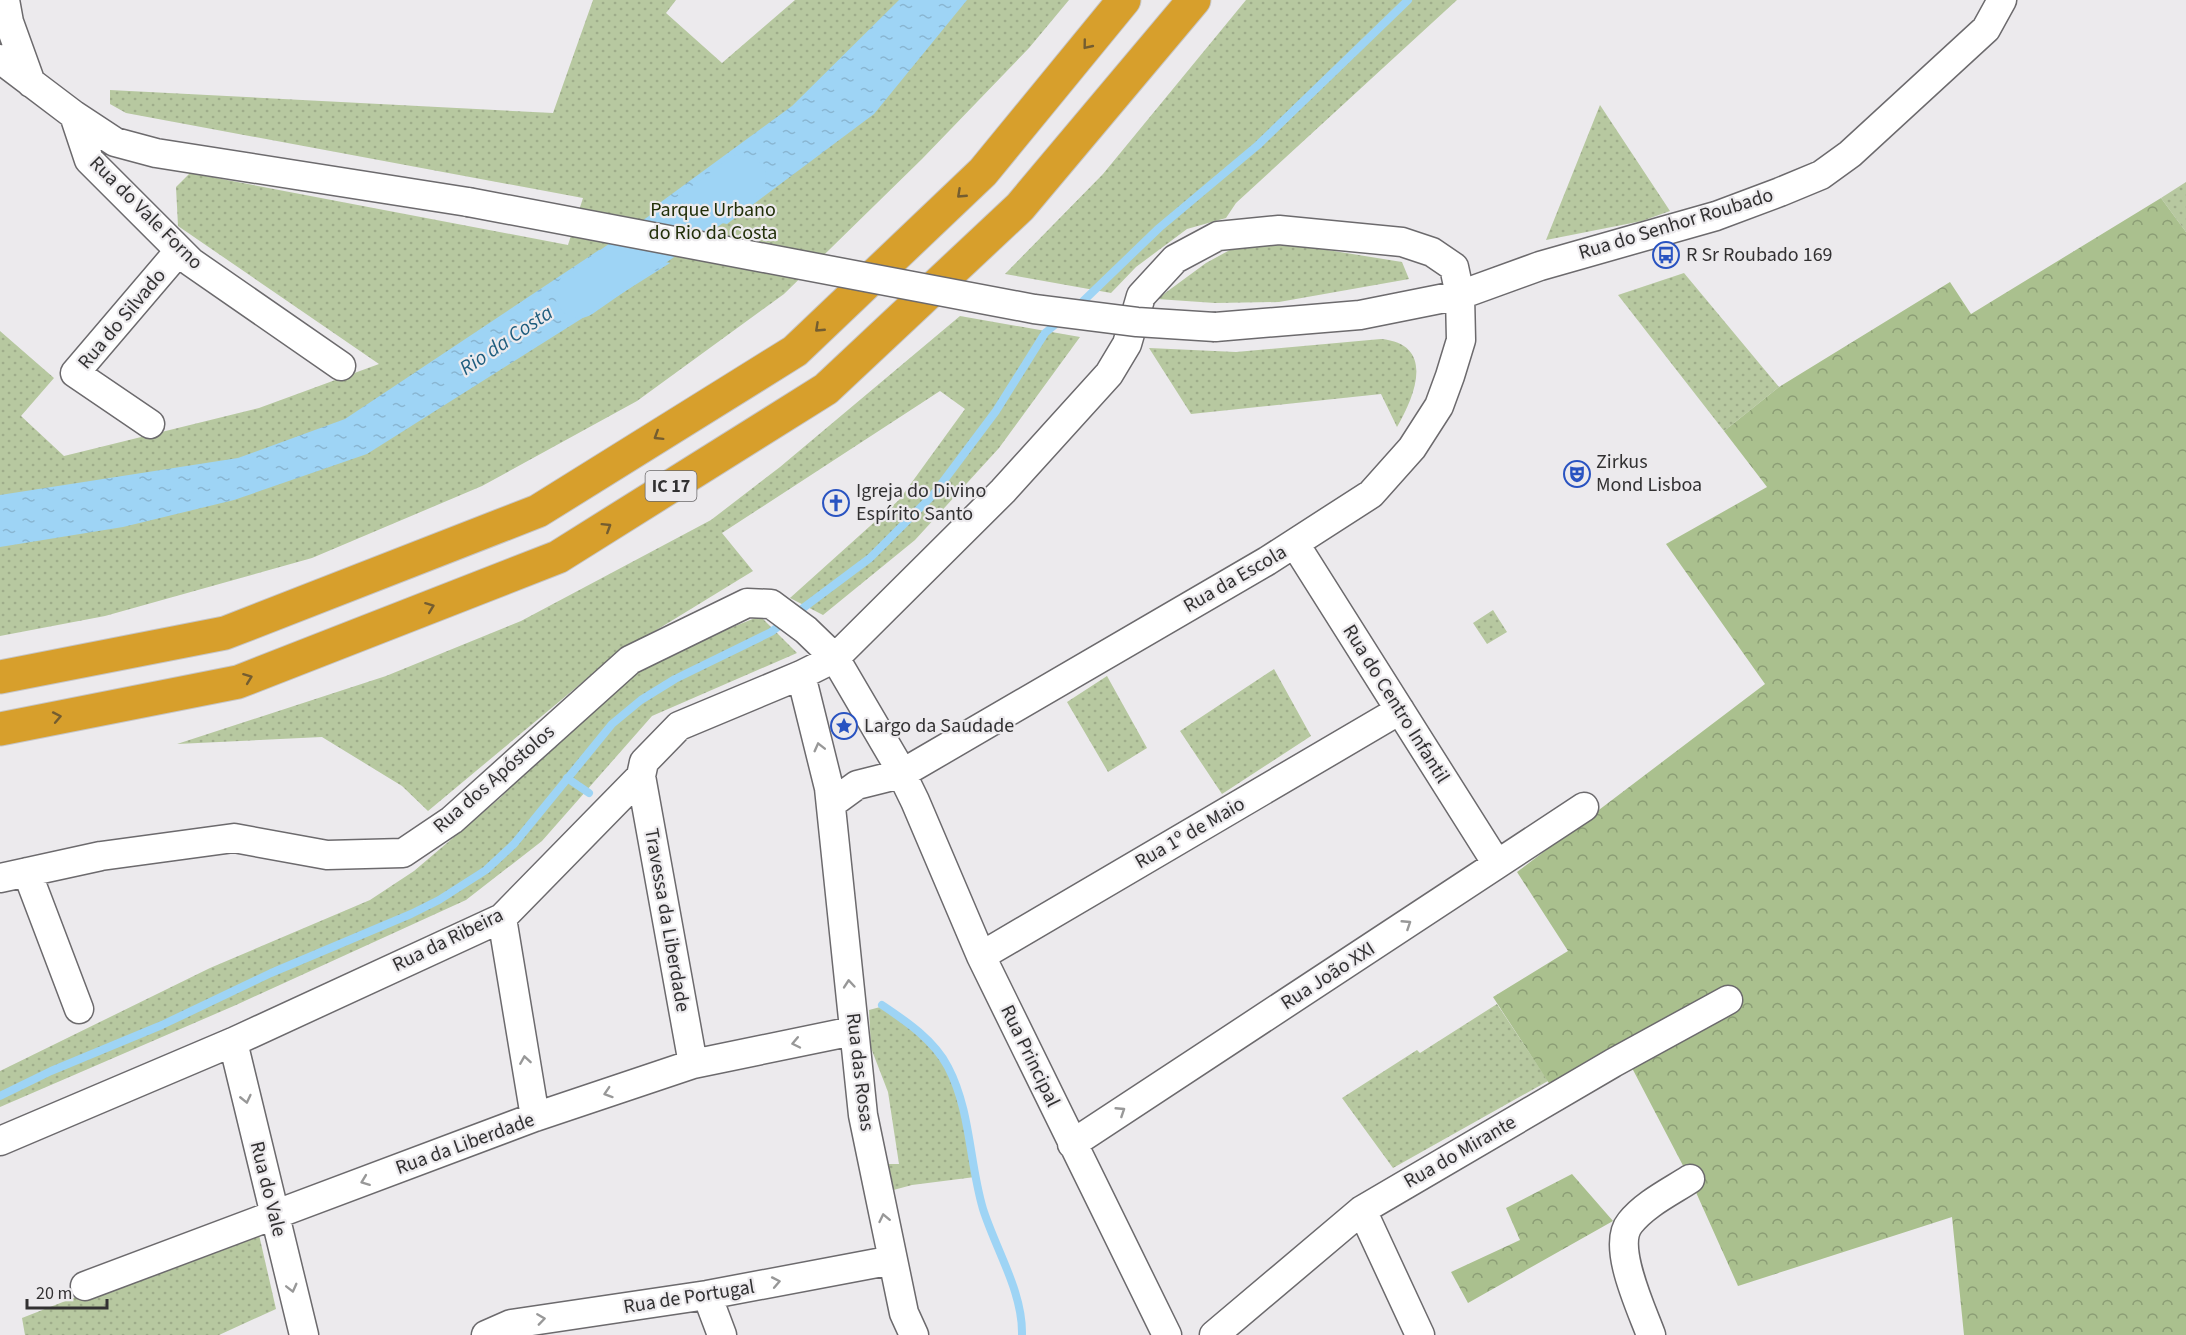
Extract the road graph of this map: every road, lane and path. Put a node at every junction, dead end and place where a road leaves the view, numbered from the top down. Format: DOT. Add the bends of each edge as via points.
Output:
graph roads {
  1 [pos="5,0"];
  2 [pos="1124,0"];
  3 [pos="1194,0"];
  4 [pos="2002,0"];
  5 [pos="0,59"];
  6 [pos="32,85"];
  7 [pos="74,116"];
  8 [pos="179,251"];
  9 [pos="1460,295"];
  10 [pos="341,366"];
  11 [pos="150,423"];
  12 [pos="1295,544"];
  13 [pos="835,658"];
  14 [pos="801,675"];
  15 [pos="0,677"];
  16 [pos="1400,710"];
  17 [pos="0,729"];
  18 [pos="901,774"];
  19 [pos="641,776"];
  20 [pos="831,804"];
  21 [pos="1584,807"];
  22 [pos="1497,864"];
  23 [pos="27,872"];
  24 [pos="0,878"];
  25 [pos="502,918"];
  26 [pos="981,956"];
  27 [pos="1728,1000"];
  28 [pos="79,1009"];
  29 [pos="853,1031"];
  30 [pos="233,1042"];
  31 [pos="693,1064"];
  32 [pos="535,1117"];
  33 [pos="0,1141"];
  34 [pos="1072,1144"];
  35 [pos="1690,1179"];
  36 [pos="1362,1210"];
  37 [pos="274,1215"];
  38 [pos="893,1260"];
  39 [pos="85,1286"];
  40 [pos="707,1295"];
  41 [pos="304,1335"];
  42 [pos="486,1335"];
  43 [pos="722,1335"];
  44 [pos="914,1335"];
  45 [pos="1167,1335"];
  46 [pos="1214,1335"];
  47 [pos="1419,1335"];
  48 [pos="1651,1335"];
  1 -- 6 [label="street"];
  2 -- 15 [label="highway, IC 17, one-way" via="983,172 795,351 538,511 225,633"];
  17 -- 3 [label="highway, IC 17, one-way" via="238,682 558,557 826,389 1020,207"];
  4 -- 9 [label="street, Rua do Senhor Roubado" via="1986,29 1971,44 1850,154 1821,175 1716,216 1588,251"];
  5 -- 6 [label="street"];
  6 -- 7 [label="street"];
  7 -- 8 [label="street, Rua do Vale Forno" via="89,160"];
  7 -- 9 [label="street, Rua do Senhor Roubado, bridge" via="116,142 156,153 468,202 1034,309 1215,327 1359,315"];
  8 -- 10 [label="street, Rua do Vale Forno"];
  8 -- 11 [label="street, Rua do Silvado" via="75,373"];
  9 -- 12 [label="street, Rua da Escola" via="1461,339 1453,367 1439,406 1412,448 1371,494"];
  9 -- 13 [label="street, Rua da Escola" via="1455,267 1431,252 1402,242 1279,230 1218,236 1175,259 1141,296 1127,344 1109,374 1003,491"];
  12 -- 16 [label="street, Rua do Centro Infantil"];
  12 -- 18 [label="street, Rua da Escola"];
  13 -- 14 [label="street, Rua da Ribeira"];
  13 -- 18 [label="street, Rua dos Apóstolos"];
  13 -- 23 [label="street, Rua dos Apóstolos" via="771,604 747,603 630,660 452,820 403,853 327,855 234,838 166,846"];
  14 -- 19 [label="street, Rua da Ribeira" via="679,726 644,762"];
  20 -- 14 [label="street, one-way"];
  16 -- 22 [label="street, Rua do Centro Infantil"];
  16 -- 26 [label="street, Rua 1º de Maio"];
  18 -- 20 [label="street, Rua da Escola" via="858,785"];
  18 -- 26 [label="street, Rua Principal"];
  19 -- 25 [label="street, Rua da Ribeira"];
  19 -- 31 [label="street, Travessa da Liberdade"];
  29 -- 20 [label="street, Rua das Rosas, one-way"];
  21 -- 22 [label="street, Rua João XXI"];
  34 -- 22 [label="street, Rua João XXI, one-way"];
  23 -- 24 [label="street, Rua dos Apóstolos"];
  23 -- 28 [label="street"];
  25 -- 30 [label="street, Rua da Ribeira"];
  32 -- 25 [label="street, one-way"];
  26 -- 34 [label="street, Rua Principal"];
  27 -- 36 [label="street, Rua do Mirante"];
  29 -- 31 [label="street, Rua da Liberdade, one-way"];
  38 -- 29 [label="street, Rua das Rosas, one-way" via="863,1115"];
  30 -- 33 [label="street, Rua da Ribeira"];
  30 -- 37 [label="street, Rua do Vale, one-way"];
  31 -- 32 [label="street, Rua da Liberdade, one-way"];
  32 -- 37 [label="street, Rua da Liberdade, one-way"];
  34 -- 45 [label="street, Rua Principal"];
  35 -- 48 [label="street" via="1643,1209 1628,1225 1624,1244 1627,1271"];
  36 -- 46 [label="street, Rua do Mirante"];
  36 -- 47 [label="street"];
  37 -- 39 [label="street, Rua da Liberdade"];
  37 -- 41 [label="street, Rua do Vale, one-way"];
  40 -- 38 [label="street, Rua de Portugal, one-way"];
  38 -- 44 [label="street, Rua das Rosas" via="904,1313"];
  42 -- 40 [label="street, Rua de Portugal, one-way" via="511,1324"];
  40 -- 43 [label="street"];
}
